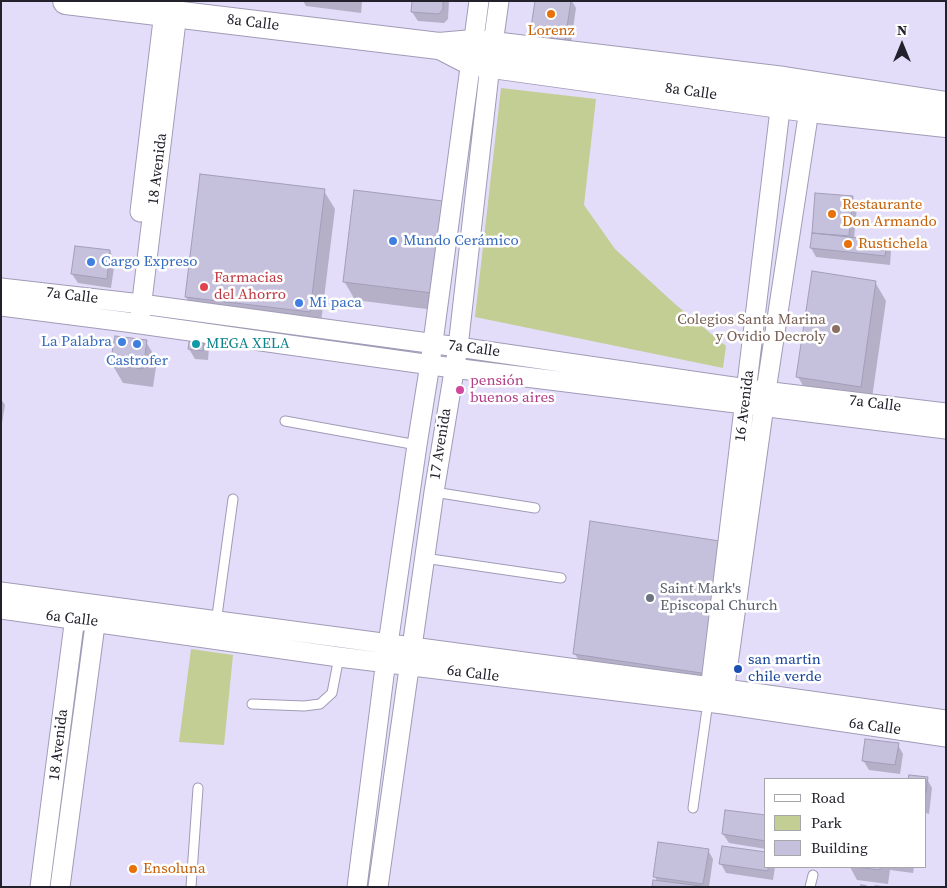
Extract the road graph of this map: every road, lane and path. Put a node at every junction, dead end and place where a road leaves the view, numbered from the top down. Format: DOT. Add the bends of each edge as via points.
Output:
graph roads {
  1 [pos="66,1"];
  2 [pos="479,1"];
  3 [pos="500,1"];
  4 [pos="170,9"];
  5 [pos="482,54"];
  6 [pos="783,92"];
  7 [pos="811,97"];
  8 [pos="946,104"];
  9 [pos="946,124"];
  10 [pos="1,288"];
  11 [pos="135,304"];
  12 [pos="1,306"];
  13 [pos="133,323"];
  14 [pos="433,344"];
  15 [pos="458,347"];
  16 [pos="430,364"];
  17 [pos="453,368"];
  18 [pos="746,396"];
  19 [pos="765,399"];
  20 [pos="946,413"];
  21 [pos="285,421"];
  22 [pos="946,429"];
  23 [pos="417,445"];
  24 [pos="434,492"];
  25 [pos="234,499"];
  26 [pos="535,508"];
  27 [pos="424,558"];
  28 [pos="561,578"];
  29 [pos="1,592"];
  30 [pos="1,609"];
  31 [pos="76,611"];
  32 [pos="97,613"];
  33 [pos="215,629"];
  34 [pos="388,644"];
  35 [pos="339,657"];
  36 [pos="410,657"];
  37 [pos="386,662"];
  38 [pos="717,695"];
  39 [pos="252,704"];
  40 [pos="946,720"];
  41 [pos="946,737"];
  42 [pos="198,788"];
  43 [pos="693,808"];
  44 [pos="812,875"];
  45 [pos="40,887"];
  46 [pos="60,887"];
  47 [pos="191,887"];
  48 [pos="357,887"];
  49 [pos="378,887"];
  50 [pos="810,887"];
  1 -- 4 [label="main road, 8a Calle"];
  2 -- 5 [label="street, 17 Avenida"];
  3 -- 5 [label="street, 17 Avenida"];
  4 -- 5 [label="main road, 8a Calle"];
  4 -- 11 [label="street, 18 Avenida"];
  5 -- 6 [label="main road, 8a Calle"];
  5 -- 14 [label="street, 17 Avenida"];
  5 -- 15 [label="street, 17 Avenida"];
  6 -- 7 [label="main road, 8a Calle"];
  6 -- 18 [label="street, 16 Avenida"];
  7 -- 8 [label="main road, 8a Calle"];
  7 -- 9 [label="main road, 8a Calle"];
  7 -- 19 [label="street, 16 Avenida"];
  10 -- 11 [label="street, 7a Calle"];
  11 -- 13 [label="street, 18 Avenida"];
  11 -- 14 [label="street, 7a Calle"];
  12 -- 13 [label="street, 7a Calle"];
  13 -- 16 [label="street, 7a Calle"];
  14 -- 15 [label="street, 7a Calle"];
  14 -- 16 [label="street, 17 Avenida"];
  15 -- 17 [label="street, 17 Avenida"];
  15 -- 18 [label="street, 7a Calle"];
  16 -- 17 [label="street, 7a Calle"];
  16 -- 23 [label="street, 17 Avenida"];
  17 -- 18 [label="street, 7a Calle"];
  17 -- 24 [label="street, 17 Avenida"];
  18 -- 19 [label="street, 7a Calle"];
  18 -- 38 [label="street, 16 Avenida"];
  19 -- 20 [label="street, 7a Calle"];
  19 -- 22 [label="street, 7a Calle"];
  19 -- 38 [label="street, 16 Avenida"];
  21 -- 23 [label="lane"];
  23 -- 34 [label="street, 17 Avenida"];
  24 -- 26 [label="lane"];
  24 -- 27 [label="street, 17 Avenida"];
  25 -- 33 [label="lane"];
  27 -- 28 [label="lane"];
  27 -- 36 [label="street, 17 Avenida"];
  29 -- 31 [label="street, 6a Calle"];
  30 -- 31 [label="street, 6a Calle"];
  31 -- 32 [label="street, 6a Calle"];
  31 -- 45 [label="street, 18 Avenida"];
  32 -- 33 [label="street, 6a Calle"];
  32 -- 46 [label="street, 18 Avenida"];
  33 -- 34 [label="street, 6a Calle"];
  33 -- 35 [label="street, 6a Calle"];
  34 -- 36 [label="street, 6a Calle"];
  34 -- 37 [label="street, 17 Avenida"];
  35 -- 37 [label="street, 6a Calle"];
  35 -- 39 [label="lane" via="332,693 320,704"];
  36 -- 37 [label="street, 6a Calle"];
  36 -- 38 [label="street, 6a Calle"];
  36 -- 49 [label="street, 17 Avenida"];
  37 -- 48 [label="street, 17 Avenida"];
  38 -- 40 [label="street, 6a Calle"];
  38 -- 41 [label="street, 6a Calle"];
  38 -- 43 [label="lane"];
  42 -- 47 [label="lane"];
  44 -- 50 [label="lane"];
}
